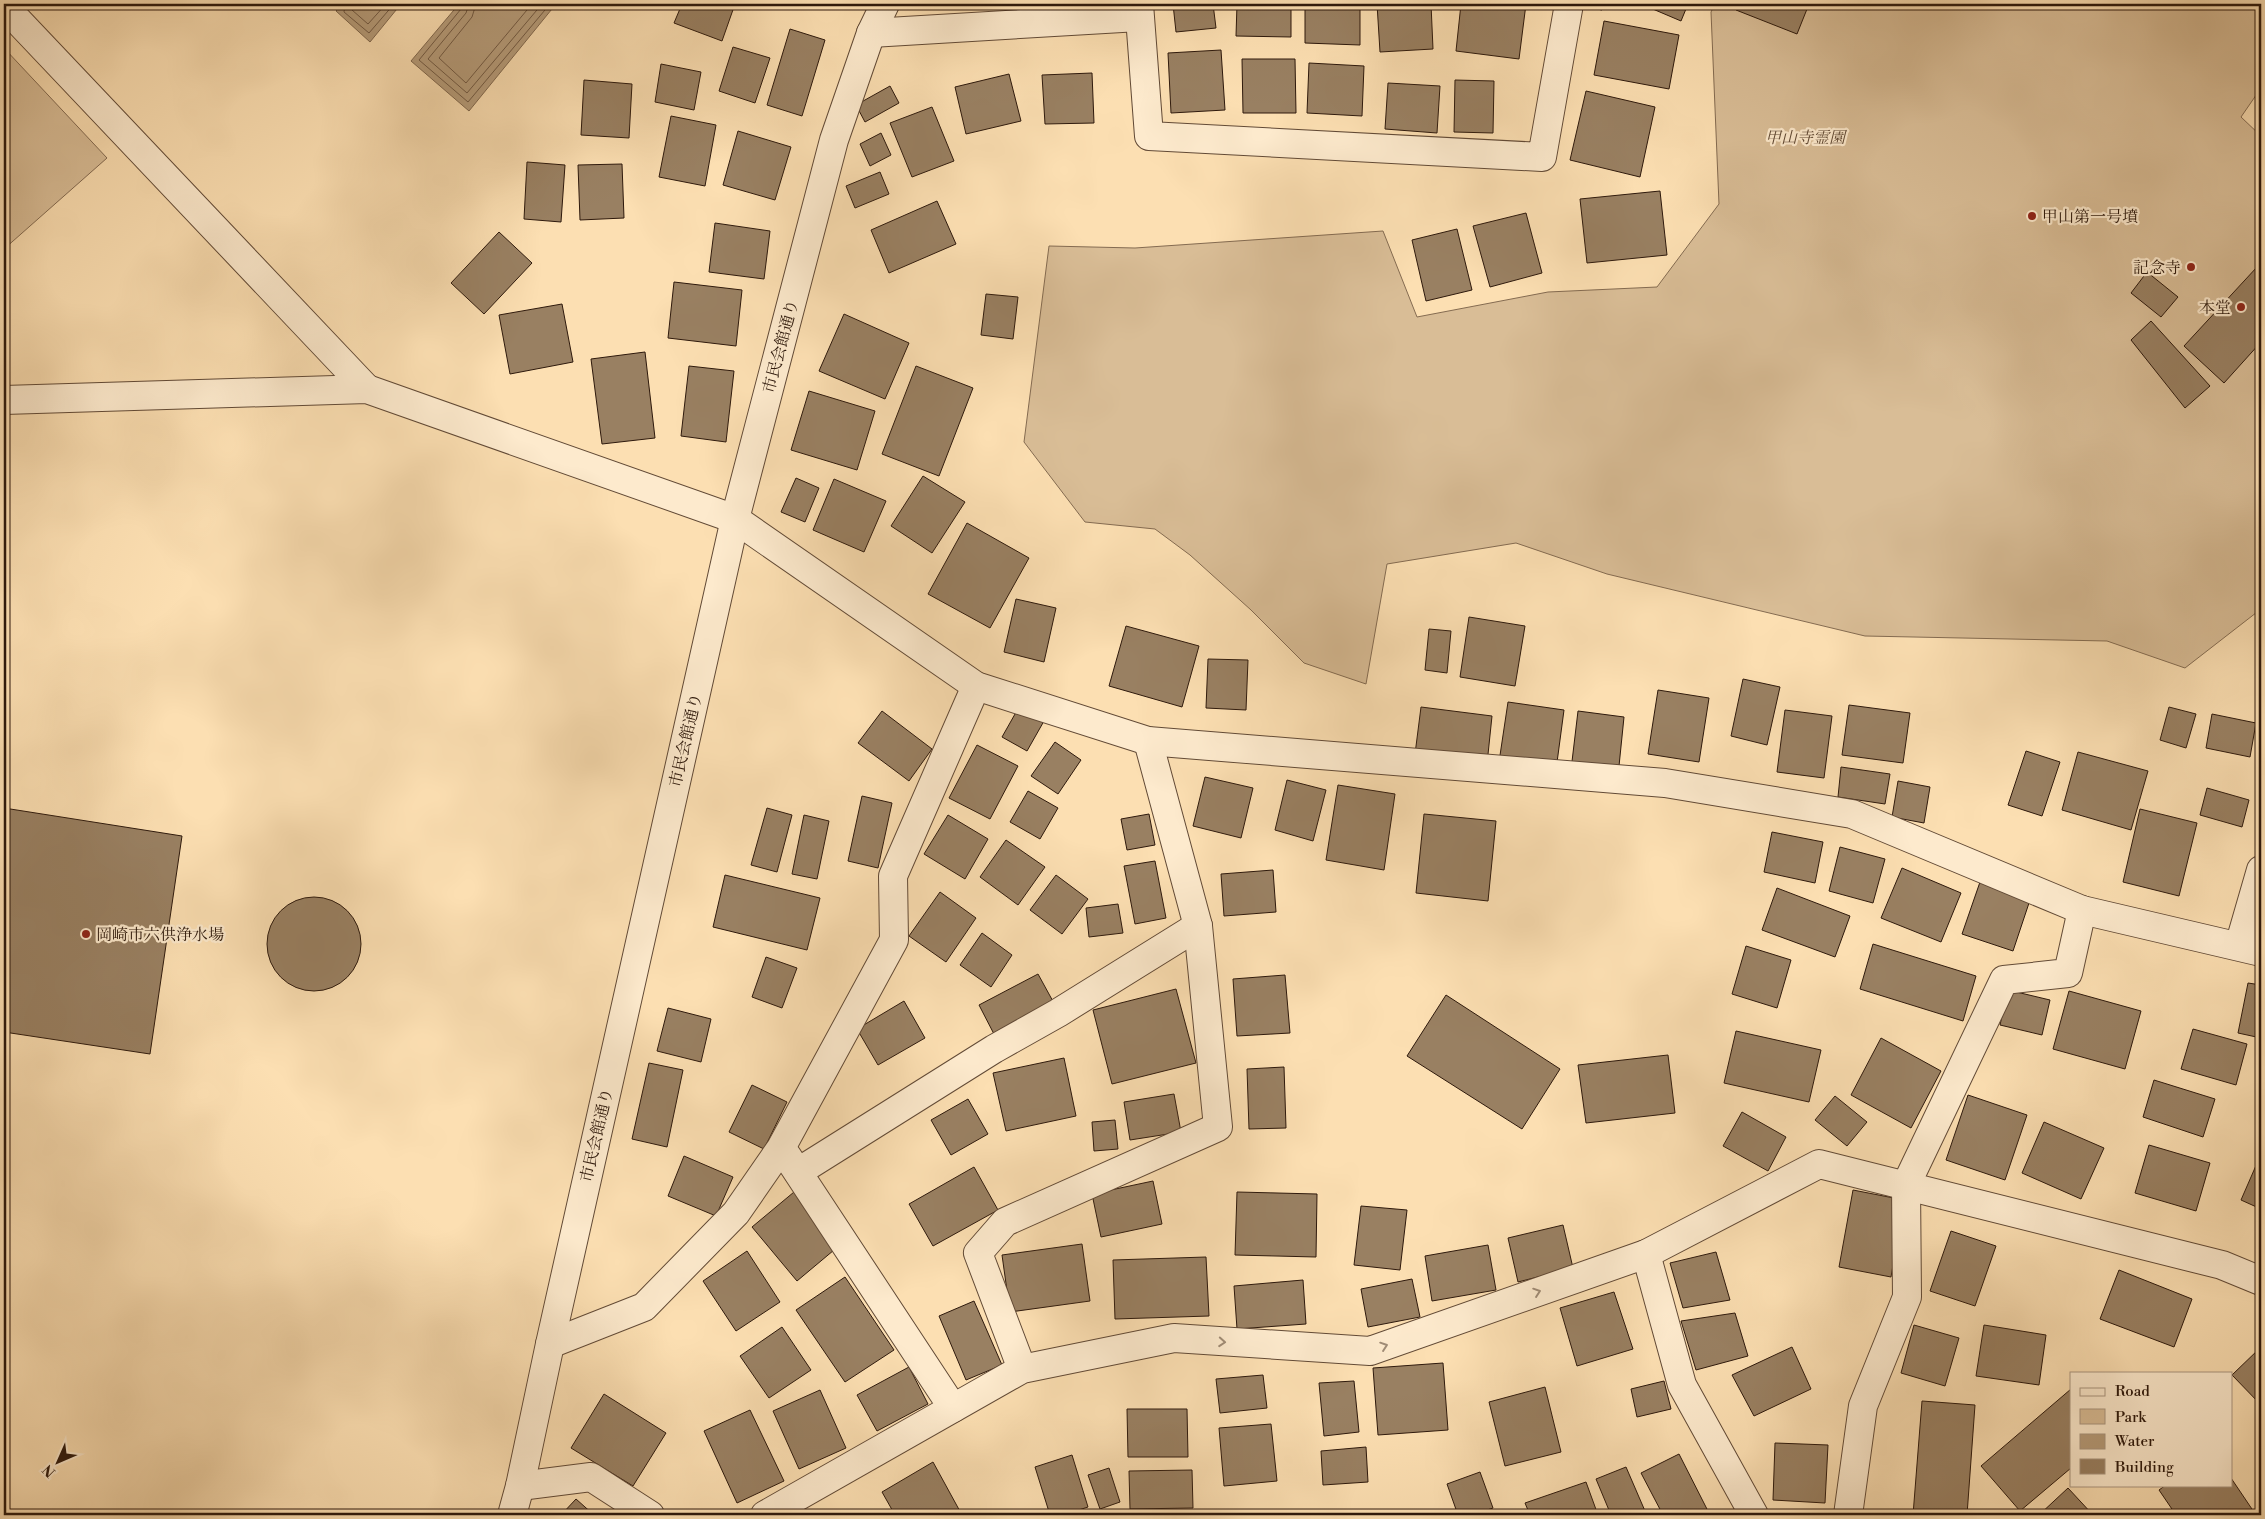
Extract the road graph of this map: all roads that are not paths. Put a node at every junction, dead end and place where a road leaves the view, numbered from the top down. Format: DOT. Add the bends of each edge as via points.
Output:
graph roads {
  1 [pos="885,4"];
  2 [pos="1569,4"];
  3 [pos="4,6"];
  4 [pos="1139,10"];
  5 [pos="871,33"];
  6 [pos="367,389"];
  7 [pos="4,400"];
  8 [pos="734,519"];
  9 [pos="976,686"];
  10 [pos="1148,741"];
  11 [pos="2261,870"];
  12 [pos="2082,910"];
  13 [pos="1198,926"];
  14 [pos="2250,949"];
  15 [pos="781,1148"];
  16 [pos="798,1172"];
  17 [pos="1906,1185"];
  18 [pos="1646,1254"];
  19 [pos="2261,1282"];
  20 [pos="550,1344"];
  21 [pos="1022,1369"];
  22 [pos="953,1408"];
  23 [pos="520,1486"];
  24 [pos="512,1515"];
  25 [pos="650,1515"];
  26 [pos="765,1515"];
  27 [pos="1754,1515"];
  28 [pos="1848,1515"];
  1 -- 5 [label="street, 市民会館通り"];
  2 -- 4 [label="street" via="1542,158 1149,136"];
  3 -- 6 [label="street"];
  4 -- 5 [label="street"];
  5 -- 8 [label="street, 市民会館通り" via="834,140"];
  6 -- 7 [label="street"];
  6 -- 8 [label="street"];
  8 -- 9 [label="street"];
  8 -- 20 [label="street, 市民会館通り"];
  9 -- 10 [label="street"];
  9 -- 15 [label="street" via="893,876 894,940"];
  10 -- 12 [label="street" via="1665,783 1852,814"];
  10 -- 13 [label="street"];
  11 -- 14 [label="street"];
  12 -- 14 [label="street"];
  12 -- 17 [label="street" via="2068,973 2004,980"];
  13 -- 16 [label="street"];
  13 -- 21 [label="street" via="1218,1127 1005,1222 978,1253"];
  15 -- 16 [label="street"];
  15 -- 20 [label="street" via="736,1214 644,1307"];
  16 -- 22 [label="street"];
  17 -- 18 [label="street" via="1819,1164"];
  17 -- 19 [label="street" via="2222,1265"];
  17 -- 28 [label="street" via="1907,1297 1863,1406"];
  21 -- 18 [label="street, one-way" via="1174,1338 1370,1351"];
  18 -- 27 [label="street" via="1682,1385"];
  20 -- 23 [label="street, 市民会館通り"];
  21 -- 22 [label="street"];
  22 -- 26 [label="street"];
  23 -- 24 [label="street, 市民会館通り"];
  23 -- 25 [label="street" via="591,1478"];
}
